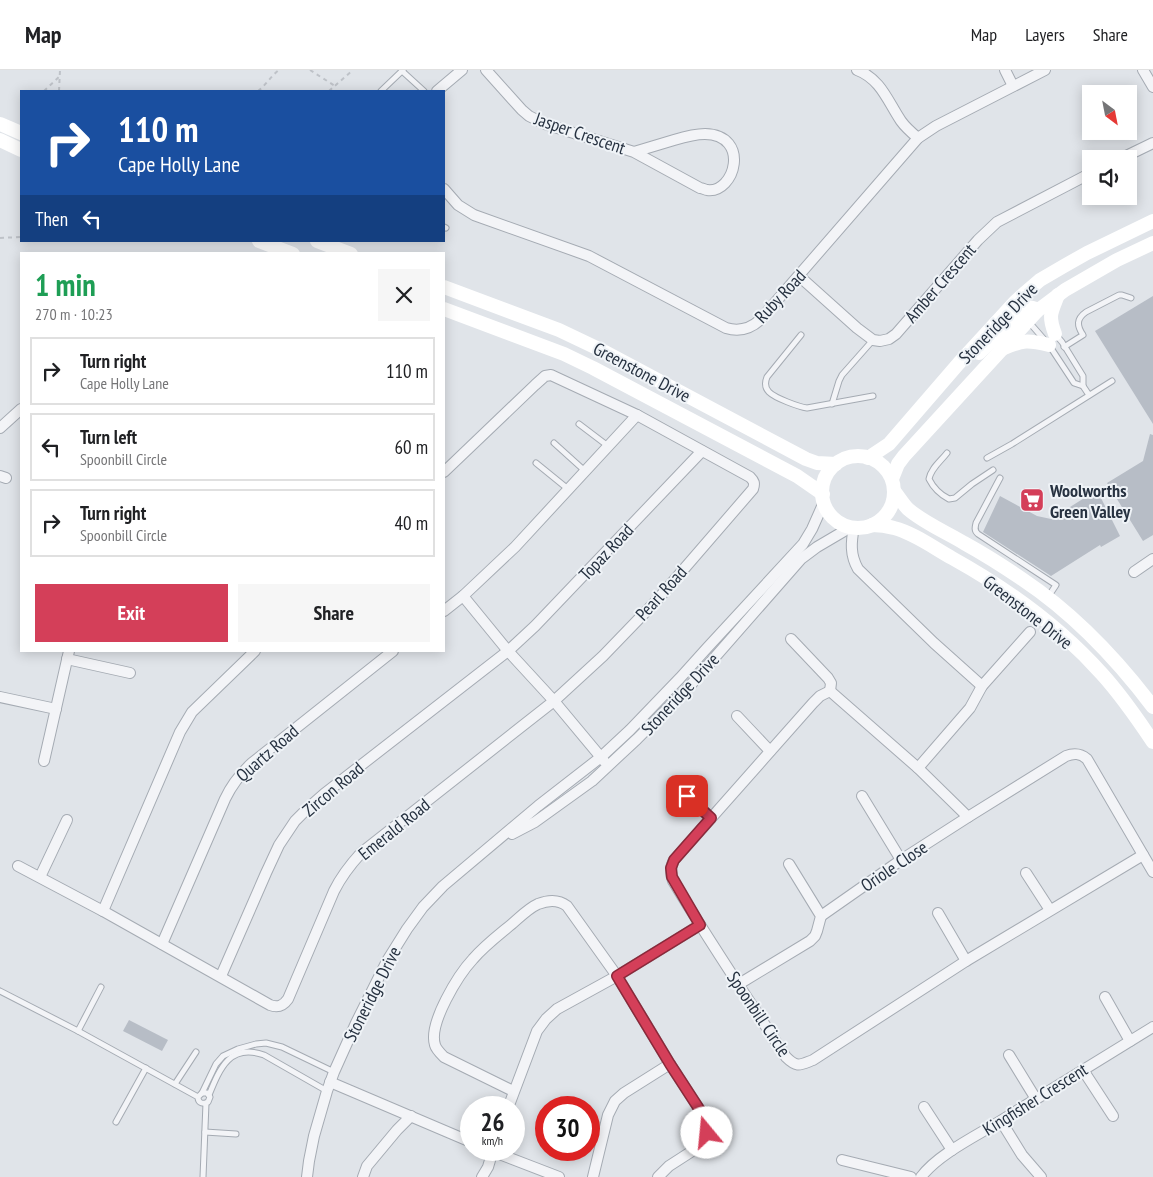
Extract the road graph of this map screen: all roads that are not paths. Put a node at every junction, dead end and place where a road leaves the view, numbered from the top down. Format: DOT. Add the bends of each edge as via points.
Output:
graph roads {
  1 [pos="402,70"];
  2 [pos="462,70"];
  3 [pos="486,70"];
  4 [pos="858,70"];
  5 [pos="1005,70"];
  6 [pos="1045,70"];
  7 [pos="1143,70"];
  8 [pos="1013,86"];
  9 [pos="1153,87"];
  10 [pos="382,90"];
  11 [pos="423,90"];
  12 [pos="438,90"];
  13 [pos="0,124"];
  14 [pos="20,132"];
  15 [pos="918,138"];
  16 [pos="0,140"];
  17 [pos="1153,143"];
  18 [pos="20,150"];
  19 [pos="1137,151"];
  20 [pos="634,152"];
  21 [pos="1082,178"];
  22 [pos="445,190"];
  23 [pos="1153,221"];
  24 [pos="262,242"];
  25 [pos="320,242"];
  26 [pos="1153,243"];
  27 [pos="288,252"];
  28 [pos="346,252"];
  29 [pos="799,276"];
  30 [pos="445,287"];
  31 [pos="1058,294"];
  32 [pos="1131,298"];
  33 [pos="445,309"];
  34 [pos="1037,317"];
  35 [pos="801,334"];
  36 [pos="1052,339"];
  37 [pos="873,340"];
  38 [pos="1064,346"];
  39 [pos="1001,350"];
  40 [pos="959,363"];
  41 [pos="1112,381"];
  42 [pos="1083,386"];
  43 [pos="1089,395"];
  44 [pos="873,396"];
  45 [pos="832,404"];
  46 [pos="20,410"];
  47 [pos="637,415"];
  48 [pos="579,424"];
  49 [pos="0,428"];
  50 [pos="554,443"];
  51 [pos="608,446"];
  52 [pos="702,452"];
  53 [pos="947,453"];
  54 [pos="868,458"];
  55 [pos="987,458"];
  56 [pos="536,464"];
  57 [pos="836,464"];
  58 [pos="993,470"];
  59 [pos="445,471"];
  60 [pos="585,471"];
  61 [pos="1000,478"];
  62 [pos="893,485"];
  63 [pos="568,489"];
  64 [pos="823,498"];
  65 [pos="872,525"];
  66 [pos="853,527"];
  67 [pos="1153,559"];
  68 [pos="1134,572"];
  69 [pos="462,596"];
  70 [pos="1048,597"];
  71 [pos="445,610"];
  72 [pos="1030,632"];
  73 [pos="791,639"];
  74 [pos="508,651"];
  75 [pos="255,652"];
  76 [pos="392,652"];
  77 [pos="68,655"];
  78 [pos="130,673"];
  79 [pos="982,686"];
  80 [pos="830,691"];
  81 [pos="0,697"];
  82 [pos="554,701"];
  83 [pos="1153,707"];
  84 [pos="56,709"];
  85 [pos="737,716"];
  86 [pos="1153,742"];
  87 [pos="770,751"];
  88 [pos="601,757"];
  89 [pos="44,761"];
  90 [pos="608,766"];
  91 [pos="918,768"];
  92 [pos="674,785"];
  93 [pos="862,796"];
  94 [pos="968,817"];
  95 [pos="711,818"];
  96 [pos="67,820"];
  97 [pos="493,844"];
  98 [pos="1143,854"];
  99 [pos="901,860"];
  100 [pos="789,864"];
  101 [pos="18,866"];
  102 [pos="1153,872"];
  103 [pos="1026,873"];
  104 [pos="40,878"];
  105 [pos="1050,910"];
  106 [pos="103,911"];
  107 [pos="938,913"];
  108 [pos="821,916"];
  109 [pos="700,925"];
  110 [pos="162,944"];
  111 [pos="966,960"];
  112 [pos="221,976"];
  113 [pos="617,976"];
  114 [pos="739,984"];
  115 [pos="101,987"];
  116 [pos="0,990"];
  117 [pos="1105,997"];
  118 [pos="1153,1027"];
  119 [pos="78,1031"];
  120 [pos="1130,1040"];
  121 [pos="196,1052"];
  122 [pos="1009,1055"];
  123 [pos="670,1064"];
  124 [pos="146,1068"];
  125 [pos="1083,1070"];
  126 [pos="330,1081"];
  127 [pos="175,1084"];
  128 [pos="513,1091"];
  129 [pos="200,1095"];
  130 [pos="208,1095"];
  131 [pos="512,1096"];
  132 [pos="1036,1099"];
  133 [pos="206,1104"];
  134 [pos="924,1107"];
  135 [pos="398,1111"];
  136 [pos="411,1116"];
  137 [pos="1113,1116"];
  138 [pos="1001,1121"];
  139 [pos="116,1122"];
  140 [pos="397,1130"];
  141 [pos="205,1132"];
  142 [pos="236,1134"];
  143 [pos="460,1137"];
  144 [pos="952,1150"];
  145 [pos="842,1160"];
  146 [pos="489,1161"];
  147 [pos="519,1161"];
  148 [pos="203,1177"];
  149 [pos="307,1177"];
  150 [pos="363,1177"];
  151 [pos="482,1177"];
  152 [pos="559,1177"];
  153 [pos="593,1177"];
  154 [pos="658,1177"];
  155 [pos="911,1177"];
  156 [pos="921,1177"];
  157 [pos="1041,1177"];
  1 -- 10 [label="lane"];
  1 -- 11 [label="lane"];
  2 -- 12 [label="street"];
  3 -- 20 [label="street, Jasper Crescent" via="529,116"];
  4 -- 15 [label="street" via="880,86 902,122"];
  5 -- 8 [label="street"];
  6 -- 8 [label="street, Ruby Road"];
  7 -- 9 [label="street"];
  8 -- 15 [label="street, Ruby Road"];
  13 -- 14 [label="main road"];
  15 -- 29 [label="street, Ruby Road"];
  16 -- 18 [label="main road"];
  17 -- 19 [label="street"];
  20 -- 20 [label="street, Jasper Crescent" via="692,135 707,134 722,139 730,146 734,163 727,180 715,190 708,190"];
  21 -- 37 [label="street, Amber Crescent" via="988,229 896,334 889,339"];
  22 -- 29 [label="street, Ruby Road" via="474,215 589,256 732,330 753,326"];
  23 -- 40 [label="main road, Stoneridge Drive" via="1040,280 1014,302"];
  24 -- 27 [label="main road"];
  25 -- 28 [label="main road"];
  26 -- 31 [label="main road, Stoneridge Drive"];
  29 -- 37 [label="street"];
  30 -- 57 [label="main road, Greenstone Drive" via="559,330 806,459"];
  31 -- 34 [label="main road, Stoneridge Drive"];
  31 -- 36 [label="main road" via="1050,318"];
  32 -- 38 [label="lane" via="1119,295 1086,312 1078,322 1083,335"];
  33 -- 64 [label="main road, Greenstone Drive" via="593,368 797,476"];
  34 -- 36 [label="lane"];
  34 -- 36 [label="lane"];
  34 -- 39 [label="main road, Stoneridge Drive"];
  34 -- 40 [label="main road" via="1032,307 1024,309 980,352"];
  35 -- 45 [label="lane" via="767,377 768,392 801,407"];
  36 -- 38 [label="lane"];
  36 -- 39 [label="main road" via="1025,341"];
  36 -- 42 [label="lane" via="1074,383"];
  37 -- 45 [label="lane" via="838,381"];
  38 -- 42 [label="lane" via="1083,376"];
  39 -- 62 [label="main road, Stoneridge Drive" via="904,456 898,464"];
  40 -- 54 [label="main road, Stoneridge Drive" via="890,444"];
  41 -- 43 [label="lane"];
  42 -- 43 [label="lane"];
  43 -- 55 [label="lane"];
  44 -- 45 [label="lane"];
  46 -- 49 [label="street"];
  47 -- 51 [label="street"];
  47 -- 52 [label="street"];
  47 -- 59 [label="street" via="556,377 545,376"];
  48 -- 51 [label="lane"];
  50 -- 60 [label="lane"];
  51 -- 60 [label="street"];
  52 -- 74 [label="street, Topaz Road"];
  52 -- 82 [label="street, Pearl Road" via="750,478 754,481 753,489 658,599"];
  53 -- 58 [label="lane" via="929,478 949,499"];
  54 -- 57 [label="main road" via="852,457"];
  54 -- 62 [label="main road" via="881,464"];
  56 -- 63 [label="lane"];
  57 -- 64 [label="main road" via="825,479"];
  60 -- 63 [label="street"];
  61 -- 70 [label="lane" via="976,523 976,531 1056,585"];
  62 -- 65 [label="main road" via="889,510"];
  62 -- 70 [label="main road, Greenstone Drive" via="902,503 917,516 985,555"];
  63 -- 69 [label="street"];
  64 -- 66 [label="main road" via="835,519"];
  64 -- 88 [label="street, Stoneridge Drive" via="812,529 802,544 674,686"];
  65 -- 66 [label="main road"];
  65 -- 86 [label="main road, Greenstone Drive" via="896,528 915,537 971,568 1038,615 1101,673"];
  66 -- 79 [label="street" via="853,560 858,569"];
  66 -- 90 [label="street, Stoneridge Drive" via="801,559 688,688"];
  67 -- 68 [label="street"];
  69 -- 71 [label="street"];
  69 -- 74 [label="street"];
  70 -- 83 [label="main road, Greenstone Drive" via="1112,656"];
  72 -- 79 [label="street"];
  73 -- 80 [label="street" via="828,678"];
  74 -- 82 [label="street"];
  74 -- 112 [label="street, Zircon Road" via="324,794 295,821 266,873"];
  75 -- 106 [label="street" via="186,720"];
  76 -- 110 [label="street, Quartz Road" via="242,771 231,786"];
  77 -- 78 [label="street"];
  77 -- 84 [label="street"];
  79 -- 91 [label="street" via="970,708"];
  80 -- 87 [label="street, Spoonbill Circle" via="820,696"];
  80 -- 91 [label="street"];
  81 -- 84 [label="street"];
  82 -- 88 [label="street"];
  82 -- 112 [label="street, Emerald Road" via="350,865 334,891 288,999 282,1005 275,1007"];
  84 -- 89 [label="street"];
  85 -- 87 [label="street"];
  87 -- 95 [label="street, Spoonbill Circle"];
  88 -- 90 [label="street"];
  88 -- 97 [label="street, Stoneridge Drive"];
  90 -- 97 [label="street, Stoneridge Drive" via="535,822"];
  91 -- 94 [label="street"];
  92 -- 95 [label="street"];
  93 -- 99 [label="street"];
  94 -- 98 [label="street" via="1066,756 1083,755"];
  94 -- 99 [label="street, Oriole Close"];
  95 -- 109 [label="street, Spoonbill Circle" via="674,860 671,868 673,881"];
  96 -- 104 [label="street"];
  97 -- 126 [label="street, Stoneridge Drive" via="443,886 407,929 356,1023"];
  98 -- 102 [label="street"];
  98 -- 105 [label="street, Spoonbill Circle"];
  99 -- 108 [label="street, Oriole Close"];
  100 -- 108 [label="street"];
  101 -- 104 [label="street"];
  103 -- 105 [label="street"];
  104 -- 106 [label="street"];
  105 -- 111 [label="street, Spoonbill Circle"];
  106 -- 110 [label="street"];
  107 -- 111 [label="street"];
  108 -- 114 [label="street" via="818,931 804,946"];
  109 -- 113 [label="street"];
  109 -- 114 [label="street, Spoonbill Circle"];
  110 -- 112 [label="street"];
  111 -- 114 [label="street, Spoonbill Circle" via="813,1060 801,1064 786,1057"];
  113 -- 123 [label="street"];
  113 -- 128 [label="street" via="546,1019 537,1031"];
  113 -- 128 [label="street" via="567,906 555,900 535,905 471,961 453,987 434,1026 435,1045 450,1060"];
  115 -- 119 [label="lane"];
  116 -- 119 [label="lane"];
  117 -- 120 [label="street"];
  118 -- 120 [label="street, Kingfisher Crescent"];
  119 -- 124 [label="lane"];
  120 -- 125 [label="street, Kingfisher Crescent"];
  121 -- 127 [label="lane"];
  122 -- 132 [label="street"];
  123 -- 153 [label="street" via="614,1101"];
  123 -- 154 [label="street" via="705,1118 707,1133 700,1146"];
  124 -- 127 [label="lane"];
  124 -- 139 [label="lane"];
  125 -- 132 [label="street, Kingfisher Crescent"];
  125 -- 137 [label="street"];
  126 -- 129 [label="lane" via="282,1046 256,1044 224,1056 216,1064"];
  126 -- 130 [label="lane" via="255,1052 246,1052 224,1063"];
  126 -- 135 [label="street"];
  126 -- 149 [label="street, Stoneridge Drive" via="314,1136"];
  127 -- 129 [label="lane"];
  128 -- 131 [label="street"];
  129 -- 130 [label="lane"];
  129 -- 133 [label="lane" via="199,1102"];
  130 -- 133 [label="lane"];
  132 -- 138 [label="street, Kingfisher Crescent"];
  133 -- 141 [label="lane"];
  134 -- 144 [label="street"];
  135 -- 136 [label="street"];
  135 -- 140 [label="street"];
  136 -- 140 [label="street"];
  136 -- 143 [label="street"];
  138 -- 144 [label="street, Kingfisher Crescent"];
  138 -- 157 [label="street" via="1022,1155"];
  140 -- 150 [label="street" via="367,1166"];
  141 -- 142 [label="lane"];
  141 -- 148 [label="lane"];
  144 -- 156 [label="street, Kingfisher Crescent"];
  145 -- 155 [label="street"];
  146 -- 151 [label="street"];
  147 -- 152 [label="street"];
}
